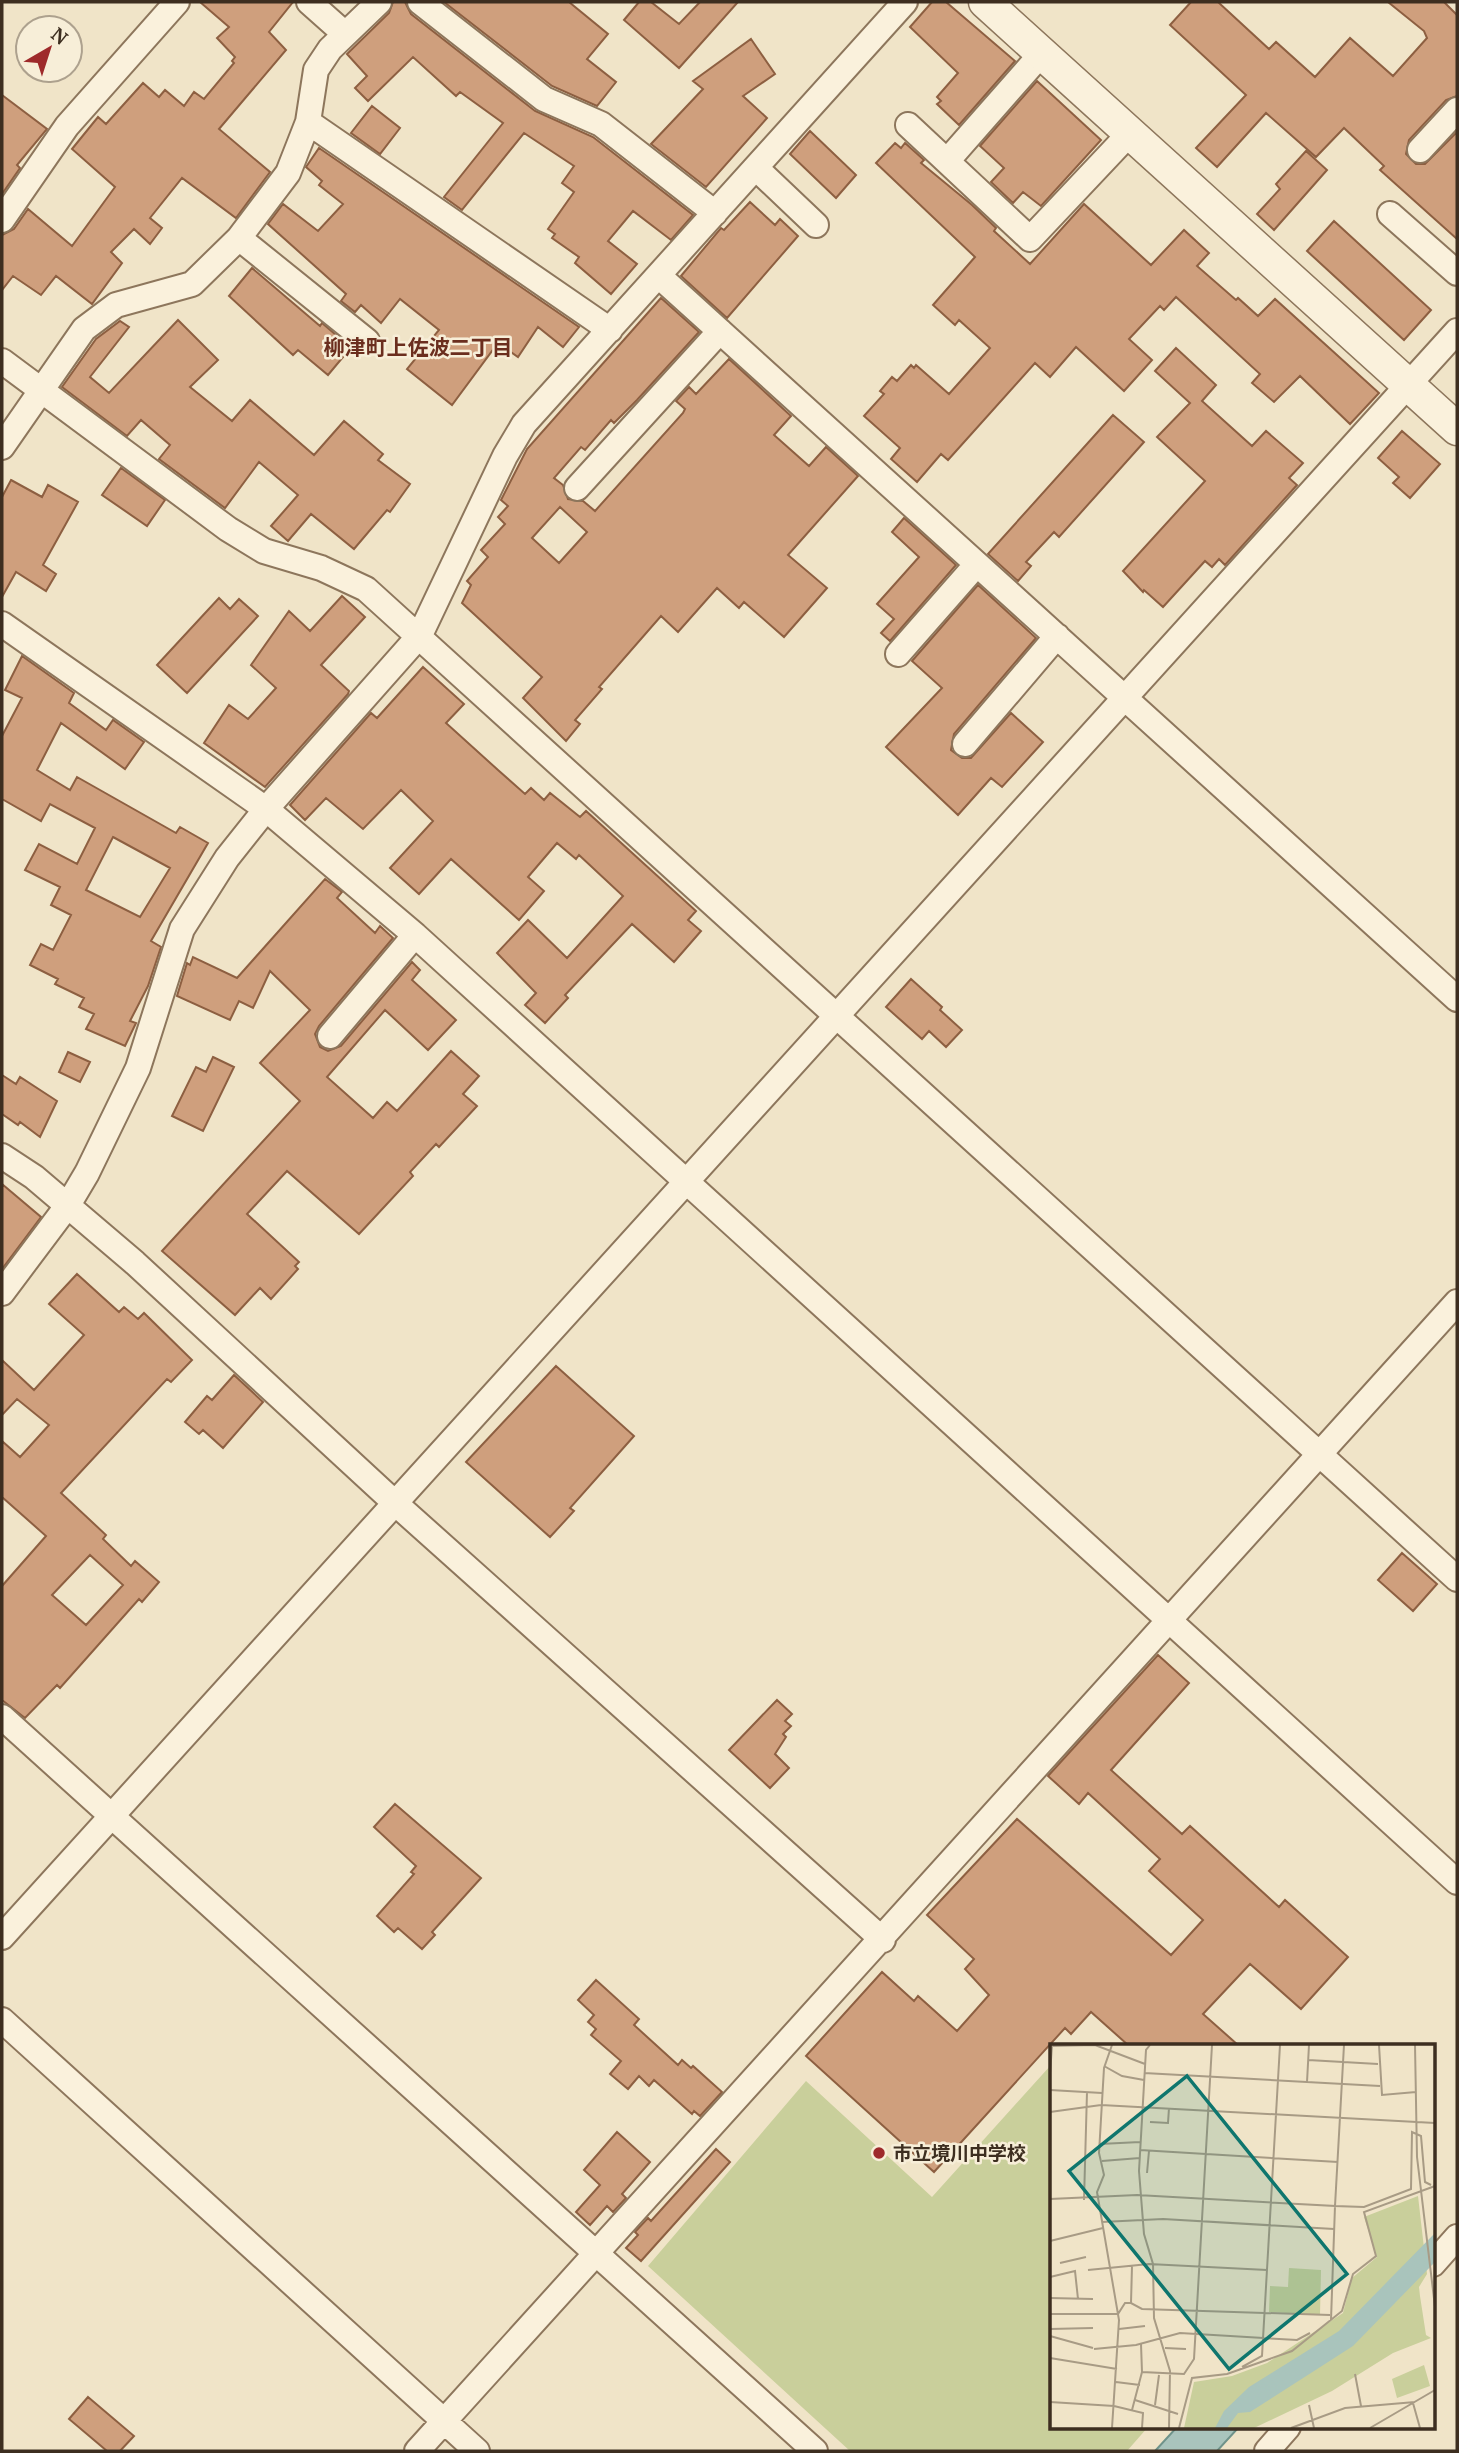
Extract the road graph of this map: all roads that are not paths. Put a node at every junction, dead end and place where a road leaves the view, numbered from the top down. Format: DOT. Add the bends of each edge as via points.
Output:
graph roads {
  1 [pos="177,2"];
  2 [pos="309,2"];
  3 [pos="379,2"];
  4 [pos="419,2"];
  5 [pos="905,2"];
  6 [pos="985,2"];
  7 [pos="345,34"];
  8 [pos="1042,53"];
  9 [pos="1457,110"];
  10 [pos="308,122"];
  11 [pos="908,125"];
  12 [pos="1130,133"];
  13 [pos="1420,150"];
  14 [pos="948,160"];
  15 [pos="756,169"];
  16 [pos="715,213"];
  17 [pos="1390,214"];
  18 [pos="2,220"];
  19 [pos="816,225"];
  20 [pos="239,238"];
  21 [pos="1457,273"];
  22 [pos="659,276"];
  23 [pos="610,330"];
  24 [pos="720,331"];
  25 [pos="1457,331"];
  26 [pos="367,341"];
  27 [pos="2,360"];
  28 [pos="1408,384"];
  29 [pos="40,389"];
  30 [pos="1457,429"];
  31 [pos="2,447"];
  32 [pos="577,488"];
  33 [pos="977,564"];
  34 [pos="2,624"];
  35 [pos="420,635"];
  36 [pos="1057,636"];
  37 [pos="898,653"];
  38 [pos="1127,699"];
  39 [pos="965,744"];
  40 [pos="266,809"];
  41 [pos="415,935"];
  42 [pos="1457,999"];
  43 [pos="838,1016"];
  44 [pos="330,1036"];
  45 [pos="2,1156"];
  46 [pos="686,1182"];
  47 [pos="68,1205"];
  48 [pos="2,1293"];
  49 [pos="1457,1302"];
  50 [pos="1321,1456"];
  51 [pos="395,1503"];
  52 [pos="1457,1578"];
  53 [pos="1170,1622"];
  54 [pos="2,1717"];
  55 [pos="111,1817"];
  56 [pos="1457,1882"];
  57 [pos="2,1937"];
  58 [pos="883,1940"];
  59 [pos="2,2020"];
  60 [pos="1457,2237"];
  61 [pos="596,2254"];
  62 [pos="1434,2263"];
  63 [pos="444,2421"];
  64 [pos="1287,2428"];
  65 [pos="417,2451"];
  66 [pos="477,2451"];
  67 [pos="815,2451"];
  68 [pos="1267,2451"];
  1 -- 18 [label="street" via="67,125"];
  2 -- 7 [label="street"];
  3 -- 7 [label="street"];
  4 -- 16 [label="street" via="544,99 601,124"];
  5 -- 15 [label="street"];
  6 -- 8 [label="street"];
  7 -- 10 [label="street" via="316,70"];
  8 -- 12 [label="street"];
  8 -- 14 [label="street"];
  9 -- 13 [label="street"];
  10 -- 20 [label="street" via="288,173"];
  10 -- 23 [label="street"];
  11 -- 14 [label="street"];
  12 -- 14 [label="street" via="1030,239"];
  12 -- 28 [label="street"];
  15 -- 16 [label="street"];
  15 -- 19 [label="street"];
  16 -- 22 [label="street"];
  17 -- 21 [label="street"];
  20 -- 26 [label="street"];
  20 -- 29 [label="street" via="192,284 116,305 85,329"];
  22 -- 23 [label="street"];
  22 -- 24 [label="street"];
  23 -- 35 [label="street" via="524,424"];
  24 -- 32 [label="street"];
  24 -- 33 [label="street"];
  25 -- 28 [label="street"];
  27 -- 29 [label="street"];
  28 -- 30 [label="street"];
  28 -- 38 [label="street"];
  29 -- 31 [label="street"];
  29 -- 35 [label="street" via="228,529 264,551 321,568 366,589"];
  33 -- 36 [label="street"];
  33 -- 37 [label="street"];
  34 -- 40 [label="street"];
  35 -- 40 [label="street"];
  35 -- 43 [label="street"];
  36 -- 38 [label="street"];
  36 -- 39 [label="street"];
  38 -- 42 [label="street"];
  38 -- 43 [label="street"];
  40 -- 41 [label="street"];
  40 -- 47 [label="street" via="227,858 182,929 138,1068"];
  41 -- 44 [label="street"];
  41 -- 46 [label="street"];
  43 -- 46 [label="street"];
  43 -- 50 [label="street"];
  45 -- 47 [label="street"];
  46 -- 51 [label="street"];
  46 -- 53 [label="street"];
  47 -- 48 [label="street"];
  47 -- 51 [label="street"];
  49 -- 50 [label="street"];
  50 -- 52 [label="street"];
  50 -- 53 [label="street"];
  51 -- 55 [label="street"];
  51 -- 58 [label="street"];
  53 -- 56 [label="street"];
  53 -- 58 [label="street"];
  54 -- 55 [label="street"];
  55 -- 57 [label="street"];
  55 -- 61 [label="street"];
  58 -- 61 [label="street"];
  59 -- 63 [label="street"];
  60 -- 62 [label="street"];
  61 -- 63 [label="street"];
  61 -- 67 [label="street"];
  63 -- 65 [label="street"];
  63 -- 66 [label="street"];
  64 -- 68 [label="street"];
}
